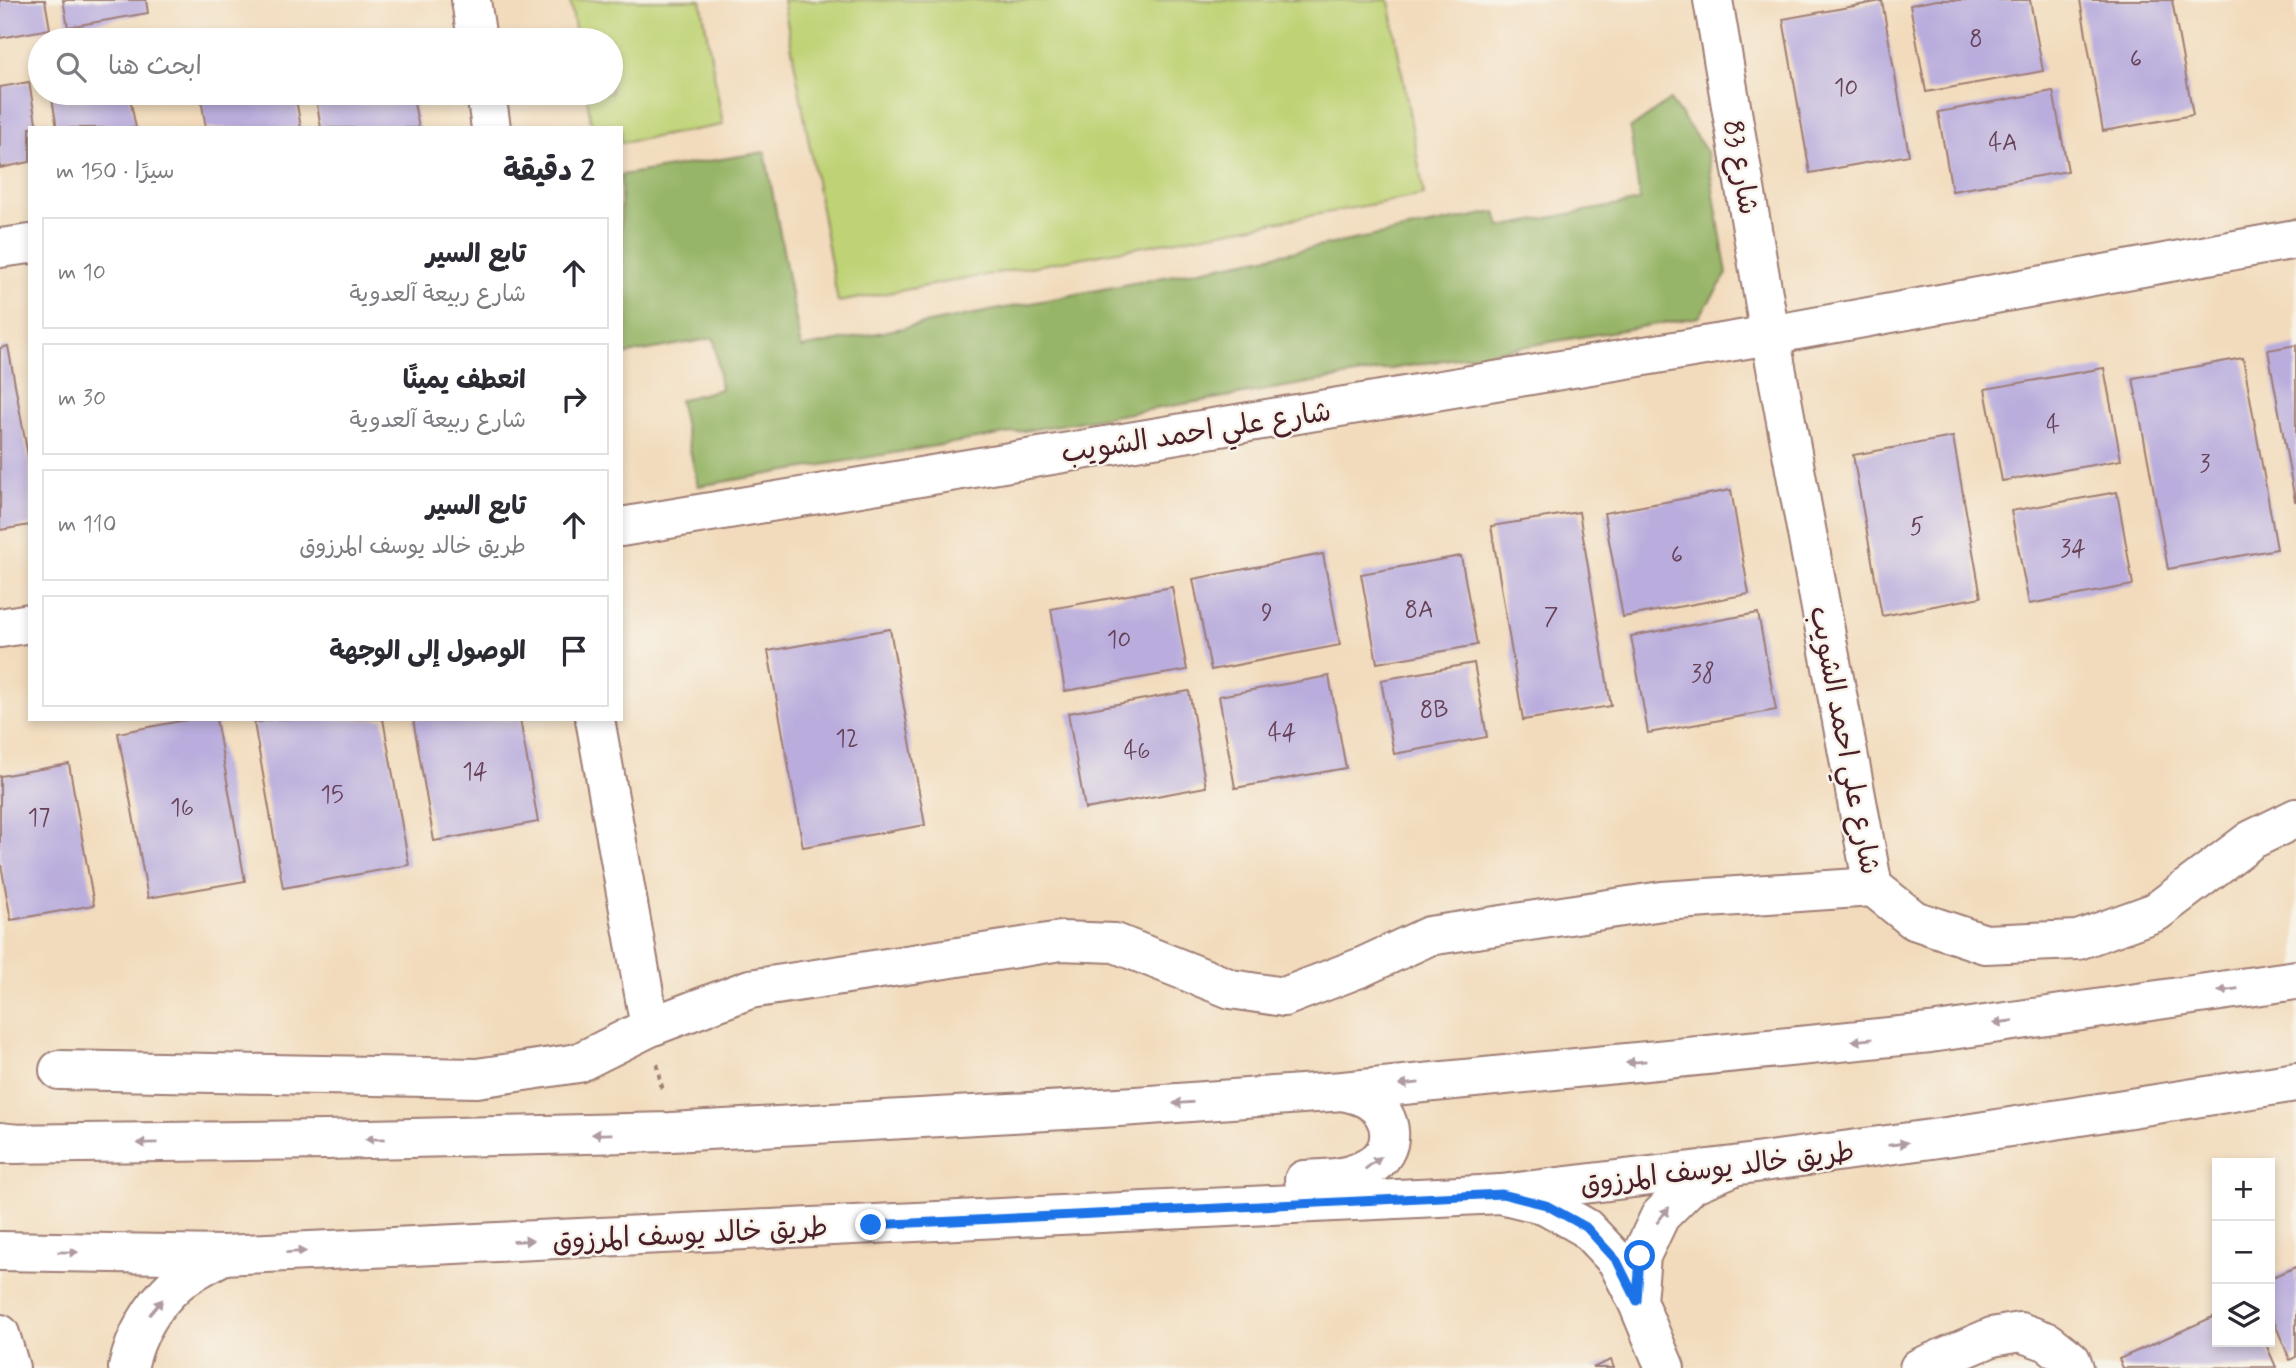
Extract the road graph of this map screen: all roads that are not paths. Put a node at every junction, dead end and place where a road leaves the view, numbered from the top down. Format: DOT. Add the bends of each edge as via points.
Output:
graph roads {
  1 [pos="471,0"];
  2 [pos="1713,0"];
  3 [pos="475,28"];
  4 [pos="488,105"];
  5 [pos="491,126"];
  6 [pos="2296,239"];
  7 [pos="28,244"];
  8 [pos="0,248"];
  9 [pos="1770,335"];
  10 [pos="623,527"];
  11 [pos="28,623"];
  12 [pos="0,628"];
  13 [pos="595,721"];
  14 [pos="2296,818"];
  15 [pos="1873,887"];
  16 [pos="2296,980"];
  17 [pos="650,1027"];
  18 [pos="59,1070"];
  19 [pos="2296,1082"];
  20 [pos="1343,1091"];
  21 [pos="6,1143"];
  22 [pos="1734,1166"];
  23 [pos="1502,1194"];
  24 [pos="871,1225"];
  25 [pos="0,1251"];
  26 [pos="223,1255"];
  27 [pos="1637,1301"];
  28 [pos="0,1334"];
  29 [pos="10,1368"];
  30 [pos="128,1368"];
  31 [pos="1665,1368"];
  32 [pos="1920,1368"];
  33 [pos="2074,1368"];
  1 -- 3 [label="main road"];
  2 -- 9 [label="main road, شارع 83"];
  4 -- 5 [label="main road"];
  6 -- 9 [label="main road, شارع علي احمد الشويب"];
  7 -- 8 [label="main road"];
  9 -- 10 [label="main road, شارع علي احمد الشويب"];
  9 -- 15 [label="main road, شارع علي احمد الشويب"];
  11 -- 12 [label="main road"];
  13 -- 17 [label="main road"];
  14 -- 15 [label="main road, شارع علي احمد الشويب" via="2251,840 2156,912 2078,940 1985,944 1914,920"];
  15 -- 17 [label="main road" via="1662,901 1429,936 1284,997 1231,989 1115,943 1061,941 750,989"];
  16 -- 20 [label="main road, one-way" via="1930,1033"];
  17 -- 18 [label="main road" via="578,1063 477,1078"];
  22 -- 19 [label="main road, طريق خالد يوسف المرزوق, one-way"];
  20 -- 21 [label="main road, one-way" via="670,1132"];
  24 -- 20 [label="main road, one-way" via="1052,1194 1354,1174 1379,1161 1388,1145 1389,1127 1368,1099"];
  22 -- 23 [label="main road, طريق خالد يوسف المرزوق"];
  27 -- 22 [label="main road, one-way" via="1640,1256 1660,1216 1692,1185"];
  23 -- 24 [label="main road, طريق خالد يوسف المرزوق"];
  23 -- 27 [label="main road" via="1546,1205 1586,1227 1617,1261"];
  26 -- 24 [label="main road, طريق خالد يوسف المرزوق, one-way"];
  25 -- 26 [label="main road, طريق خالد يوسف المرزوق, one-way"];
  30 -- 26 [label="main road, one-way" via="149,1314 177,1283"];
  27 -- 31 [label="main road"];
  28 -- 29 [label="main road"];
  32 -- 33 [label="main road" via="1992,1337 2020,1332 2048,1342 2071,1360"];
}
